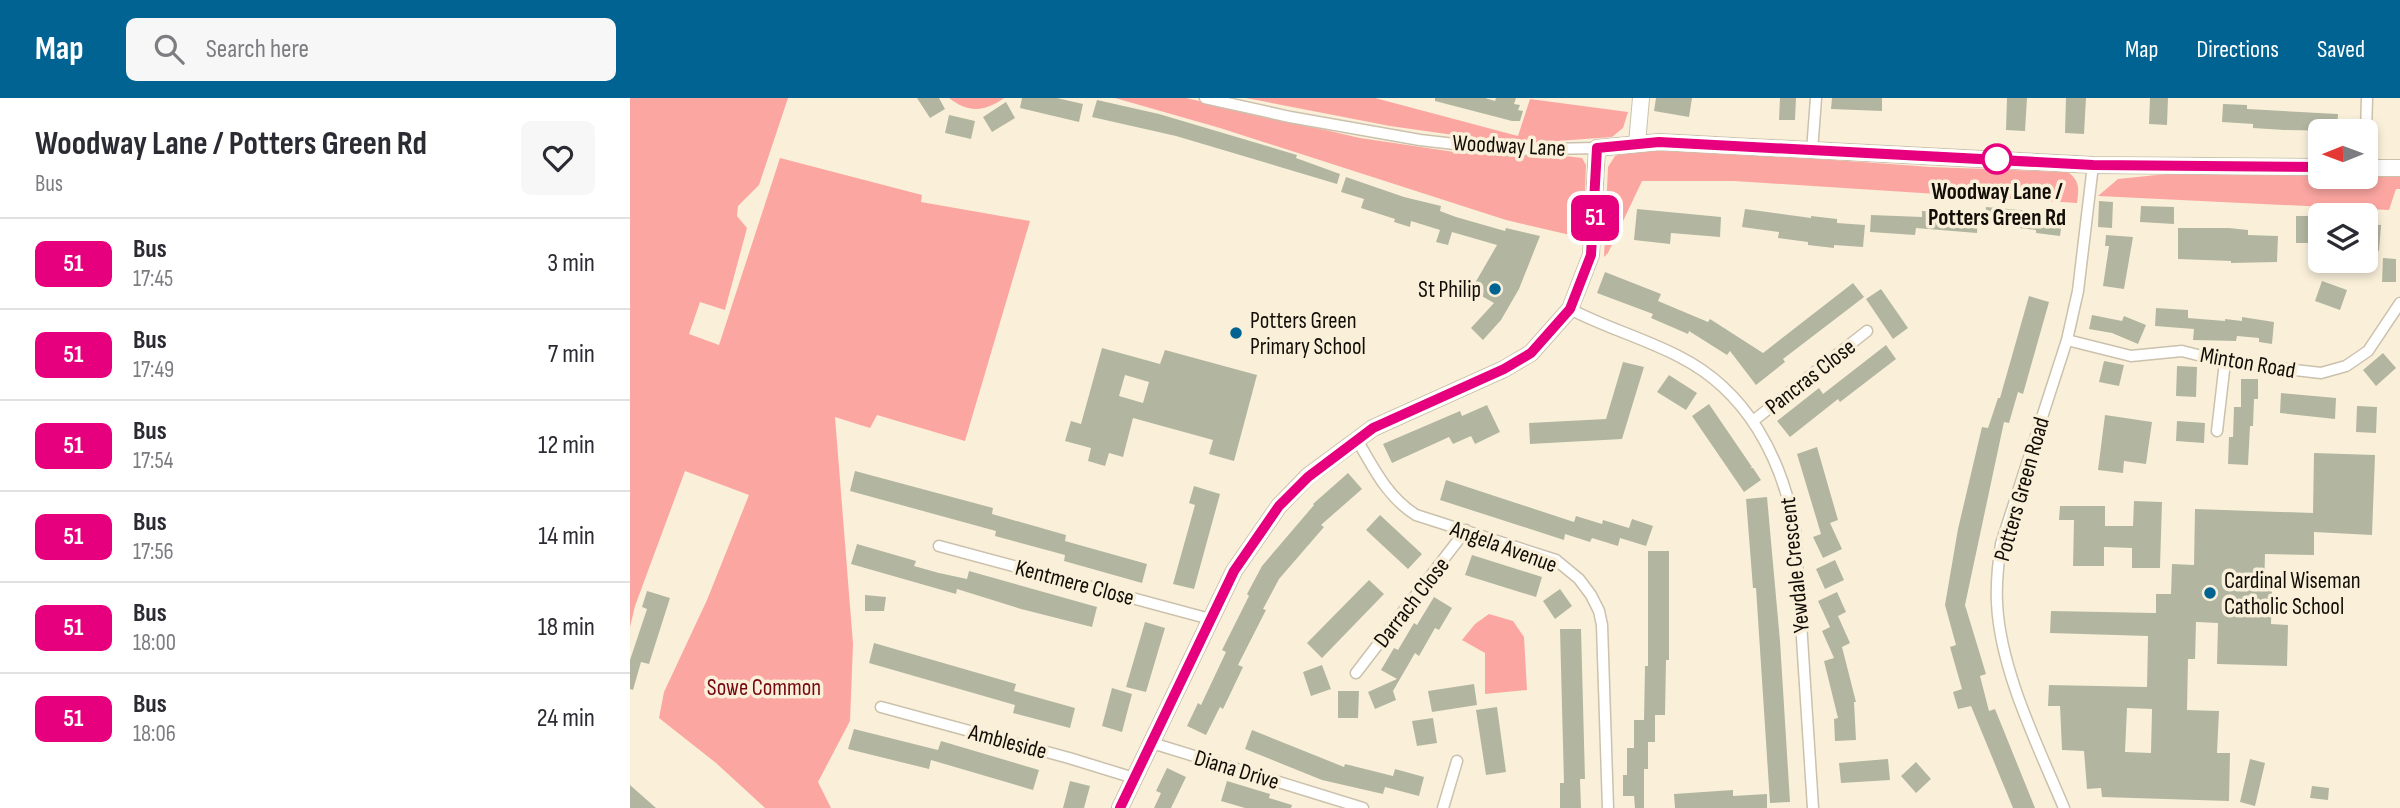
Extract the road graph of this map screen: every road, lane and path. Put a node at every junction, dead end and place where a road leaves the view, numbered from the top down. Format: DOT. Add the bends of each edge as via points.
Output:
graph roads {
  1 [pos="1205,98"];
  2 [pos="1641,98"];
  3 [pos="1816,98"];
  4 [pos="2367,98"];
  5 [pos="2366,119"];
  6 [pos="1637,143"];
  7 [pos="1597,148"];
  8 [pos="1812,151"];
  9 [pos="2093,165"];
  10 [pos="2308,167"];
  11 [pos="2378,168"];
  12 [pos="2400,168"];
  13 [pos="2400,303"];
  14 [pos="1570,309"];
  15 [pos="1867,331"];
  16 [pos="2067,340"];
  17 [pos="2225,362"];
  18 [pos="1753,421"];
  19 [pos="2217,431"];
  20 [pos="1356,438"];
  21 [pos="1466,530"];
  22 [pos="939,546"];
  23 [pos="1210,620"];
  24 [pos="1356,673"];
  25 [pos="881,707"];
  26 [pos="1152,743"];
  27 [pos="1457,761"];
  28 [pos="1134,778"];
  29 [pos="1120,808"];
  30 [pos="1363,808"];
  31 [pos="1443,808"];
  32 [pos="1608,808"];
  33 [pos="1813,808"];
  34 [pos="2064,808"];
  1 -- 7 [label="street, Woodway Lane" via="1420,140 1507,150"];
  2 -- 6 [label="street"];
  3 -- 8 [label="street"];
  4 -- 5 [label="street"];
  6 -- 7 [label="street, Woodway Lane"];
  6 -- 8 [label="street, Woodway Lane"];
  7 -- 14 [label="street" via="1591,255"];
  8 -- 9 [label="street, Woodway Lane"];
  9 -- 10 [label="street, Woodway Lane"];
  9 -- 16 [label="street, Potters Green Road" via="2078,291"];
  11 -- 12 [label="street"];
  13 -- 17 [label="street, Minton Road" via="2376,342 2346,366 2310,373"];
  14 -- 18 [label="street, Yewdale Crescent" via="1681,357 1727,390"];
  14 -- 20 [label="street" via="1543,342 1516,363"];
  15 -- 18 [label="street, Pancras Close"];
  16 -- 17 [label="street, Minton Road" via="2132,356 2173,350"];
  16 -- 34 [label="street, Potters Green Road" via="2001,544 1996,591 1999,624 2017,691"];
  17 -- 19 [label="street"];
  18 -- 33 [label="street, Yewdale Crescent" via="1786,486 1795,530"];
  20 -- 21 [label="street, Angela Avenue" via="1385,486 1405,508"];
  20 -- 23 [label="street" via="1279,506 1234,571"];
  21 -- 24 [label="street, Darrach Close"];
  21 -- 32 [label="street, Angela Avenue" via="1556,560 1579,579 1599,611"];
  22 -- 23 [label="street, Kentmere Close"];
  23 -- 26 [label="street"];
  25 -- 28 [label="street, Ambleside"];
  26 -- 28 [label="street"];
  26 -- 30 [label="street, Diana Drive"];
  27 -- 31 [label="street"];
  28 -- 29 [label="street"];
}
